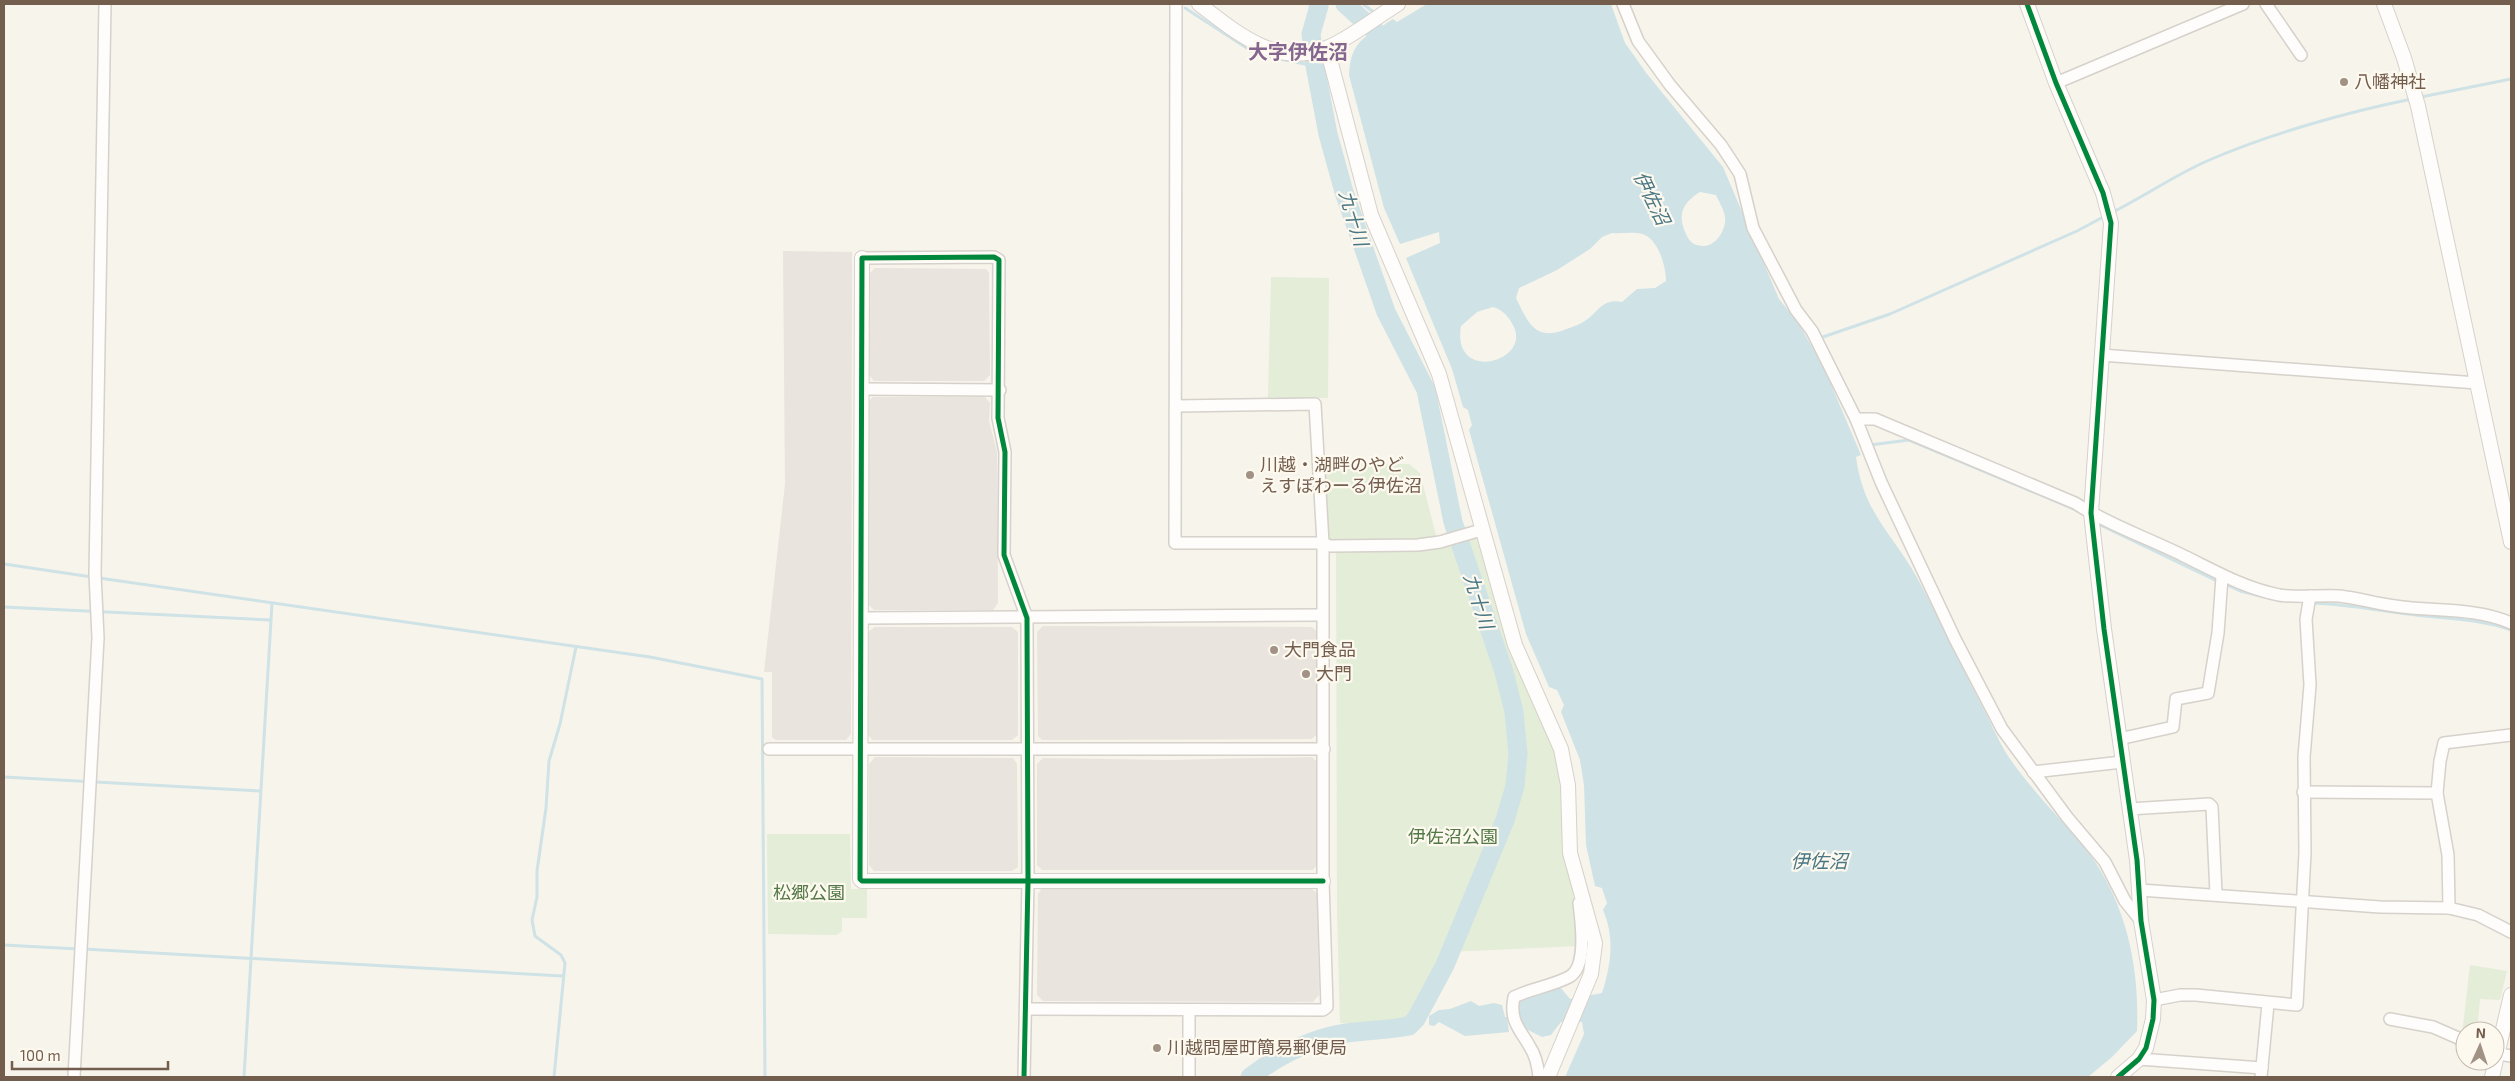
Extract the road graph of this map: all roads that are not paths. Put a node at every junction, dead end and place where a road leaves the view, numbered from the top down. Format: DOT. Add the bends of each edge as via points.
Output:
graph roads {
  1 [pos="105,4"];
  2 [pos="1176,4"];
  3 [pos="1198,4"];
  4 [pos="1398,4"];
  5 [pos="1623,4"];
  6 [pos="2027,4"];
  7 [pos="2243,4"];
  8 [pos="2266,4"];
  9 [pos="2384,4"];
  10 [pos="1324,49"];
  11 [pos="2301,55"];
  12 [pos="2056,83"];
  13 [pos="862,258"];
  14 [pos="2101,355"];
  15 [pos="2476,383"];
  16 [pos="863,389"];
  17 [pos="1000,390"];
  18 [pos="1176,406"];
  19 [pos="1856,419"];
  20 [pos="2090,513"];
  21 [pos="1481,530"];
  22 [pos="2511,542"];
  23 [pos="1322,543"];
  24 [pos="2222,576"];
  25 [pos="2310,596"];
  26 [pos="1322,615"];
  27 [pos="861,618"];
  28 [pos="1027,618"];
  29 [pos="2511,623"];
  30 [pos="2511,735"];
  31 [pos="2119,739"];
  32 [pos="1028,747"];
  33 [pos="769,749"];
  34 [pos="861,749"];
  35 [pos="1324,749"];
  36 [pos="2122,762"];
  37 [pos="2033,772"];
  38 [pos="2303,792"];
  39 [pos="2437,793"];
  40 [pos="2130,809"];
  41 [pos="1576,874"];
  42 [pos="1028,881"];
  43 [pos="1323,882"];
  44 [pos="2140,890"];
  45 [pos="2216,894"];
  46 [pos="2303,901"];
  47 [pos="2449,908"];
  48 [pos="2141,921"];
  49 [pos="2511,932"];
  50 [pos="2511,995"];
  51 [pos="2154,1000"];
  52 [pos="2268,1004"];
  53 [pos="1026,1009"];
  54 [pos="1189,1010"];
  55 [pos="2390,1019"];
  56 [pos="2505,1029"];
  57 [pos="2455,1037"];
  58 [pos="2140,1059"];
  59 [pos="2262,1072"];
  60 [pos="74,1077"];
  61 [pos="1024,1077"];
  62 [pos="1189,1077"];
  63 [pos="1539,1077"];
  64 [pos="1548,1077"];
  65 [pos="2118,1077"];
  1 -- 60 [label="street" via="95,574 98,638"];
  2 -- 18 [label="street"];
  3 -- 10 [label="street" via="1245,39 1265,49 1303,54"];
  4 -- 10 [label="street"];
  5 -- 19 [label="street" via="1638,42 1721,145 1740,174 1753,228 1796,310 1812,331"];
  6 -- 12 [label="street"];
  7 -- 12 [label="street"];
  8 -- 11 [label="street"];
  9 -- 15 [label="street" via="2418,106"];
  10 -- 21 [label="street" via="1370,215 1439,374"];
  12 -- 14 [label="street" via="2103,193 2111,223"];
  13 -- 16 [label="street"];
  13 -- 17 [label="street" via="994,257 998,260"];
  14 -- 15 [label="street"];
  14 -- 20 [label="street"];
  15 -- 22 [label="street"];
  16 -- 17 [label="street"];
  16 -- 27 [label="street"];
  17 -- 28 [label="street" via="998,418 1005,452 1004,555"];
  18 -- 23 [label="street" via="1315,404"];
  18 -- 23 [label="street" via="1175,543"];
  19 -- 20 [label="street" via="1875,419 2075,503"];
  19 -- 37 [label="street" via="1880,482 1955,639 2002,729"];
  20 -- 24 [label="street"];
  20 -- 31 [label="street"];
  21 -- 23 [label="street" via="1418,545 1330,546"];
  21 -- 41 [label="street" via="1515,645 1561,749 1568,785 1570,853"];
  23 -- 26 [label="street"];
  24 -- 25 [label="street" via="2280,595"];
  24 -- 31 [label="street" via="2218,633 2208,693 2176,699 2173,727"];
  25 -- 29 [label="street" via="2341,596 2397,607 2484,614"];
  25 -- 38 [label="street" via="2306,618 2310,685"];
  26 -- 28 [label="street"];
  26 -- 35 [label="street"];
  27 -- 28 [label="street"];
  27 -- 34 [label="street"];
  28 -- 32 [label="street"];
  30 -- 39 [label="street" via="2444,743"];
  31 -- 36 [label="street"];
  32 -- 34 [label="street"];
  32 -- 35 [label="street"];
  32 -- 42 [label="street"];
  33 -- 34 [label="street"];
  34 -- 42 [label="street" via="862,881"];
  35 -- 43 [label="street"];
  36 -- 37 [label="street"];
  36 -- 40 [label="street"];
  37 -- 48 [label="street" via="2105,862 2125,901"];
  38 -- 39 [label="street"];
  38 -- 46 [label="street" via="2306,853"];
  39 -- 47 [label="street" via="2448,855"];
  40 -- 44 [label="street"];
  40 -- 45 [label="street" via="2209,804 2212,807"];
  41 -- 63 [label="street" via="1582,948 1578,968 1570,976 1514,997 1512,1006 1516,1028 1530,1047"];
  41 -- 64 [label="street" via="1595,943 1591,974"];
  42 -- 43 [label="street"];
  42 -- 53 [label="street"];
  43 -- 54 [label="street" via="1327,1007 1323,1010"];
  44 -- 45 [label="street"];
  44 -- 48 [label="street"];
  45 -- 46 [label="street"];
  46 -- 47 [label="street"];
  46 -- 52 [label="street" via="2298,1005"];
  47 -- 49 [label="street" via="2478,915"];
  48 -- 51 [label="street"];
  50 -- 56 [label="street"];
  51 -- 52 [label="street" via="2196,995"];
  51 -- 58 [label="street" via="2151,1034"];
  52 -- 59 [label="street"];
  53 -- 54 [label="street"];
  53 -- 61 [label="street"];
  54 -- 62 [label="street"];
  55 -- 57 [label="street" via="2433,1027"];
  58 -- 59 [label="street"];
  58 -- 65 [label="street"];
}
